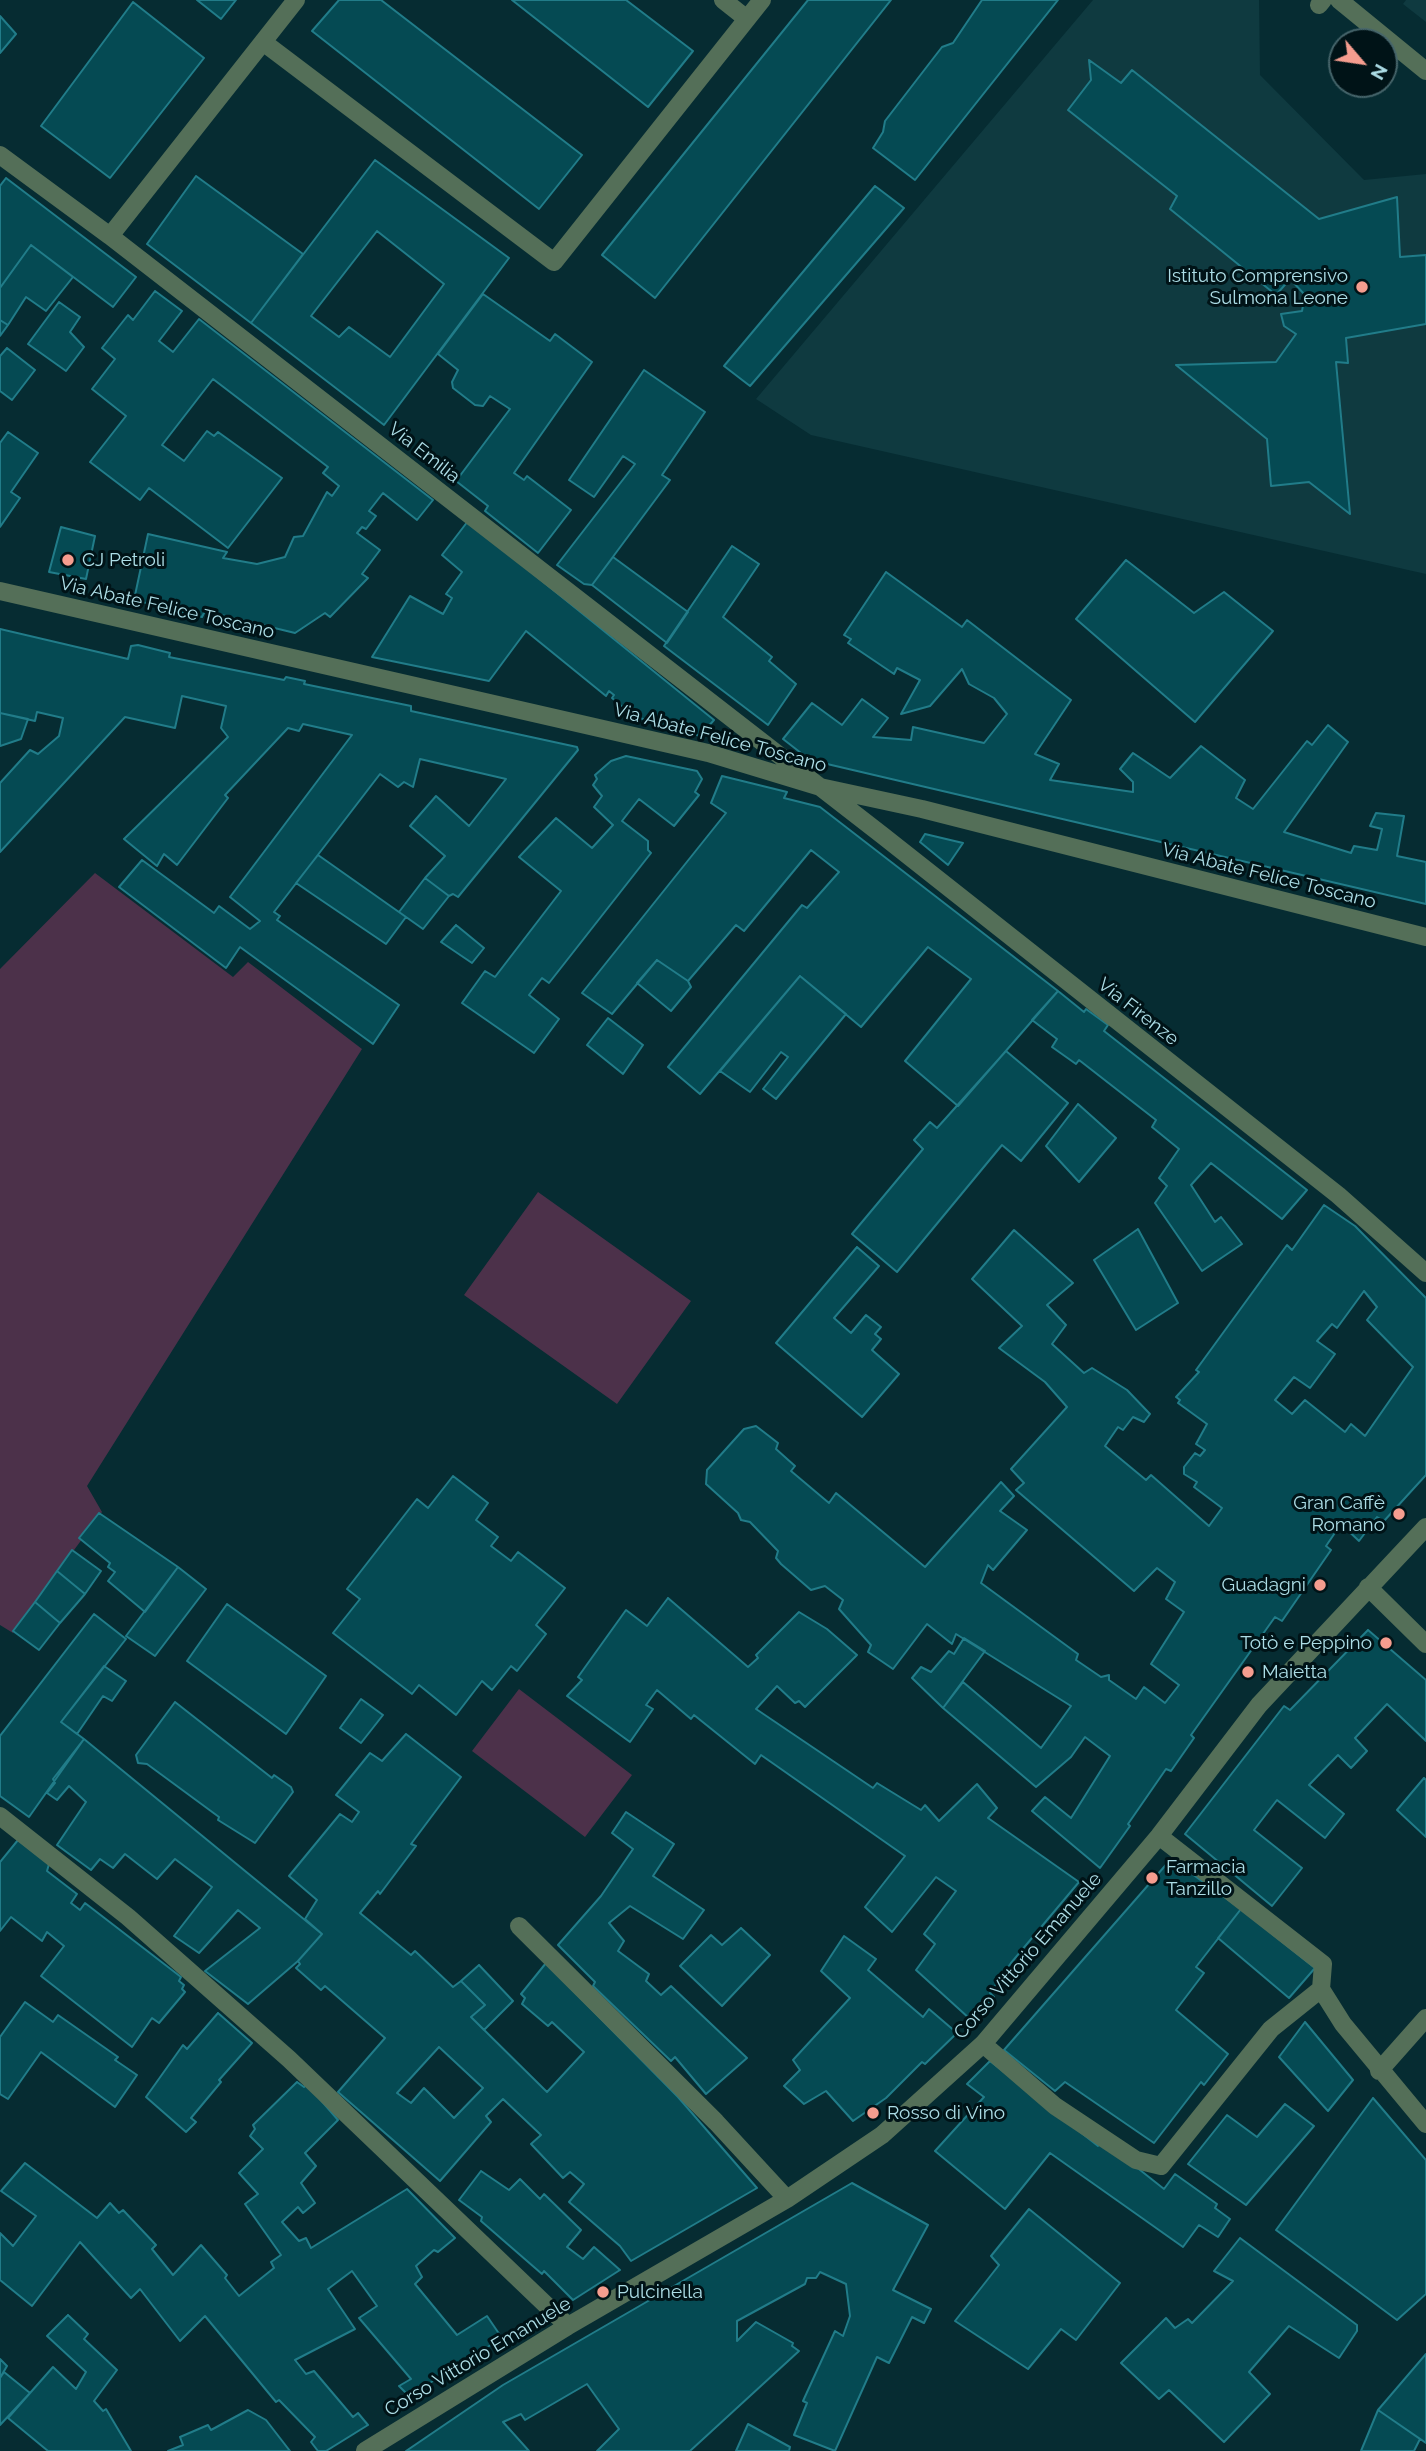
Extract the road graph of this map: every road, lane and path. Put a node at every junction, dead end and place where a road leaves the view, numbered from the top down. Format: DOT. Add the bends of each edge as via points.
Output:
graph roads {
  1 [pos="296,0"];
  2 [pos="723,0"];
  3 [pos="762,0"];
  4 [pos="1339,0"];
  5 [pos="747,19"];
  6 [pos="263,42"];
  7 [pos="1426,71"];
  8 [pos="0,155"];
  9 [pos="110,236"];
  10 [pos="0,591"];
  11 [pos="820,788"];
  12 [pos="1426,937"];
  13 [pos="1426,1273"];
  14 [pos="1426,1527"];
  15 [pos="1368,1587"];
  16 [pos="1426,1644"];
  17 [pos="0,1816"];
  18 [pos="1158,1836"];
  19 [pos="519,1926"];
  20 [pos="1321,1989"];
  21 [pos="1426,2018"];
  22 [pos="983,2044"];
  23 [pos="1380,2071"];
  24 [pos="1426,2124"];
  25 [pos="787,2199"];
  26 [pos="568,2326"];
  27 [pos="365,2451"];
  1 -- 6 [label="street"];
  2 -- 5 [label="street"];
  3 -- 5 [label="street"];
  4 -- 7 [label="street"];
  5 -- 6 [label="street" via="554,262"];
  6 -- 9 [label="street"];
  8 -- 9 [label="street, Via Emilia"];
  9 -- 11 [label="street, Via Emilia"];
  10 -- 11 [label="street, Via Abate Felice Toscano" via="708,753"];
  11 -- 12 [label="street, Via Abate Felice Toscano" via="922,809"];
  11 -- 13 [label="street, Via Firenze" via="1338,1195"];
  14 -- 15 [label="street, Corso Vittorio Emanuele"];
  15 -- 16 [label="street"];
  15 -- 18 [label="street, Corso Vittorio Emanuele" via="1259,1705"];
  17 -- 26 [label="street" via="128,1917 289,2059"];
  18 -- 20 [label="street" via="1323,1964"];
  18 -- 22 [label="street, Corso Vittorio Emanuele"];
  19 -- 25 [label="street"];
  20 -- 22 [label="street" via="1271,2029 1161,2166 1136,2160 1055,2106"];
  20 -- 23 [label="street"];
  21 -- 23 [label="street"];
  22 -- 25 [label="street, Corso Vittorio Emanuele" via="882,2135"];
  23 -- 24 [label="street"];
  25 -- 26 [label="street, Corso Vittorio Emanuele"];
  26 -- 27 [label="street, Corso Vittorio Emanuele"];
}
